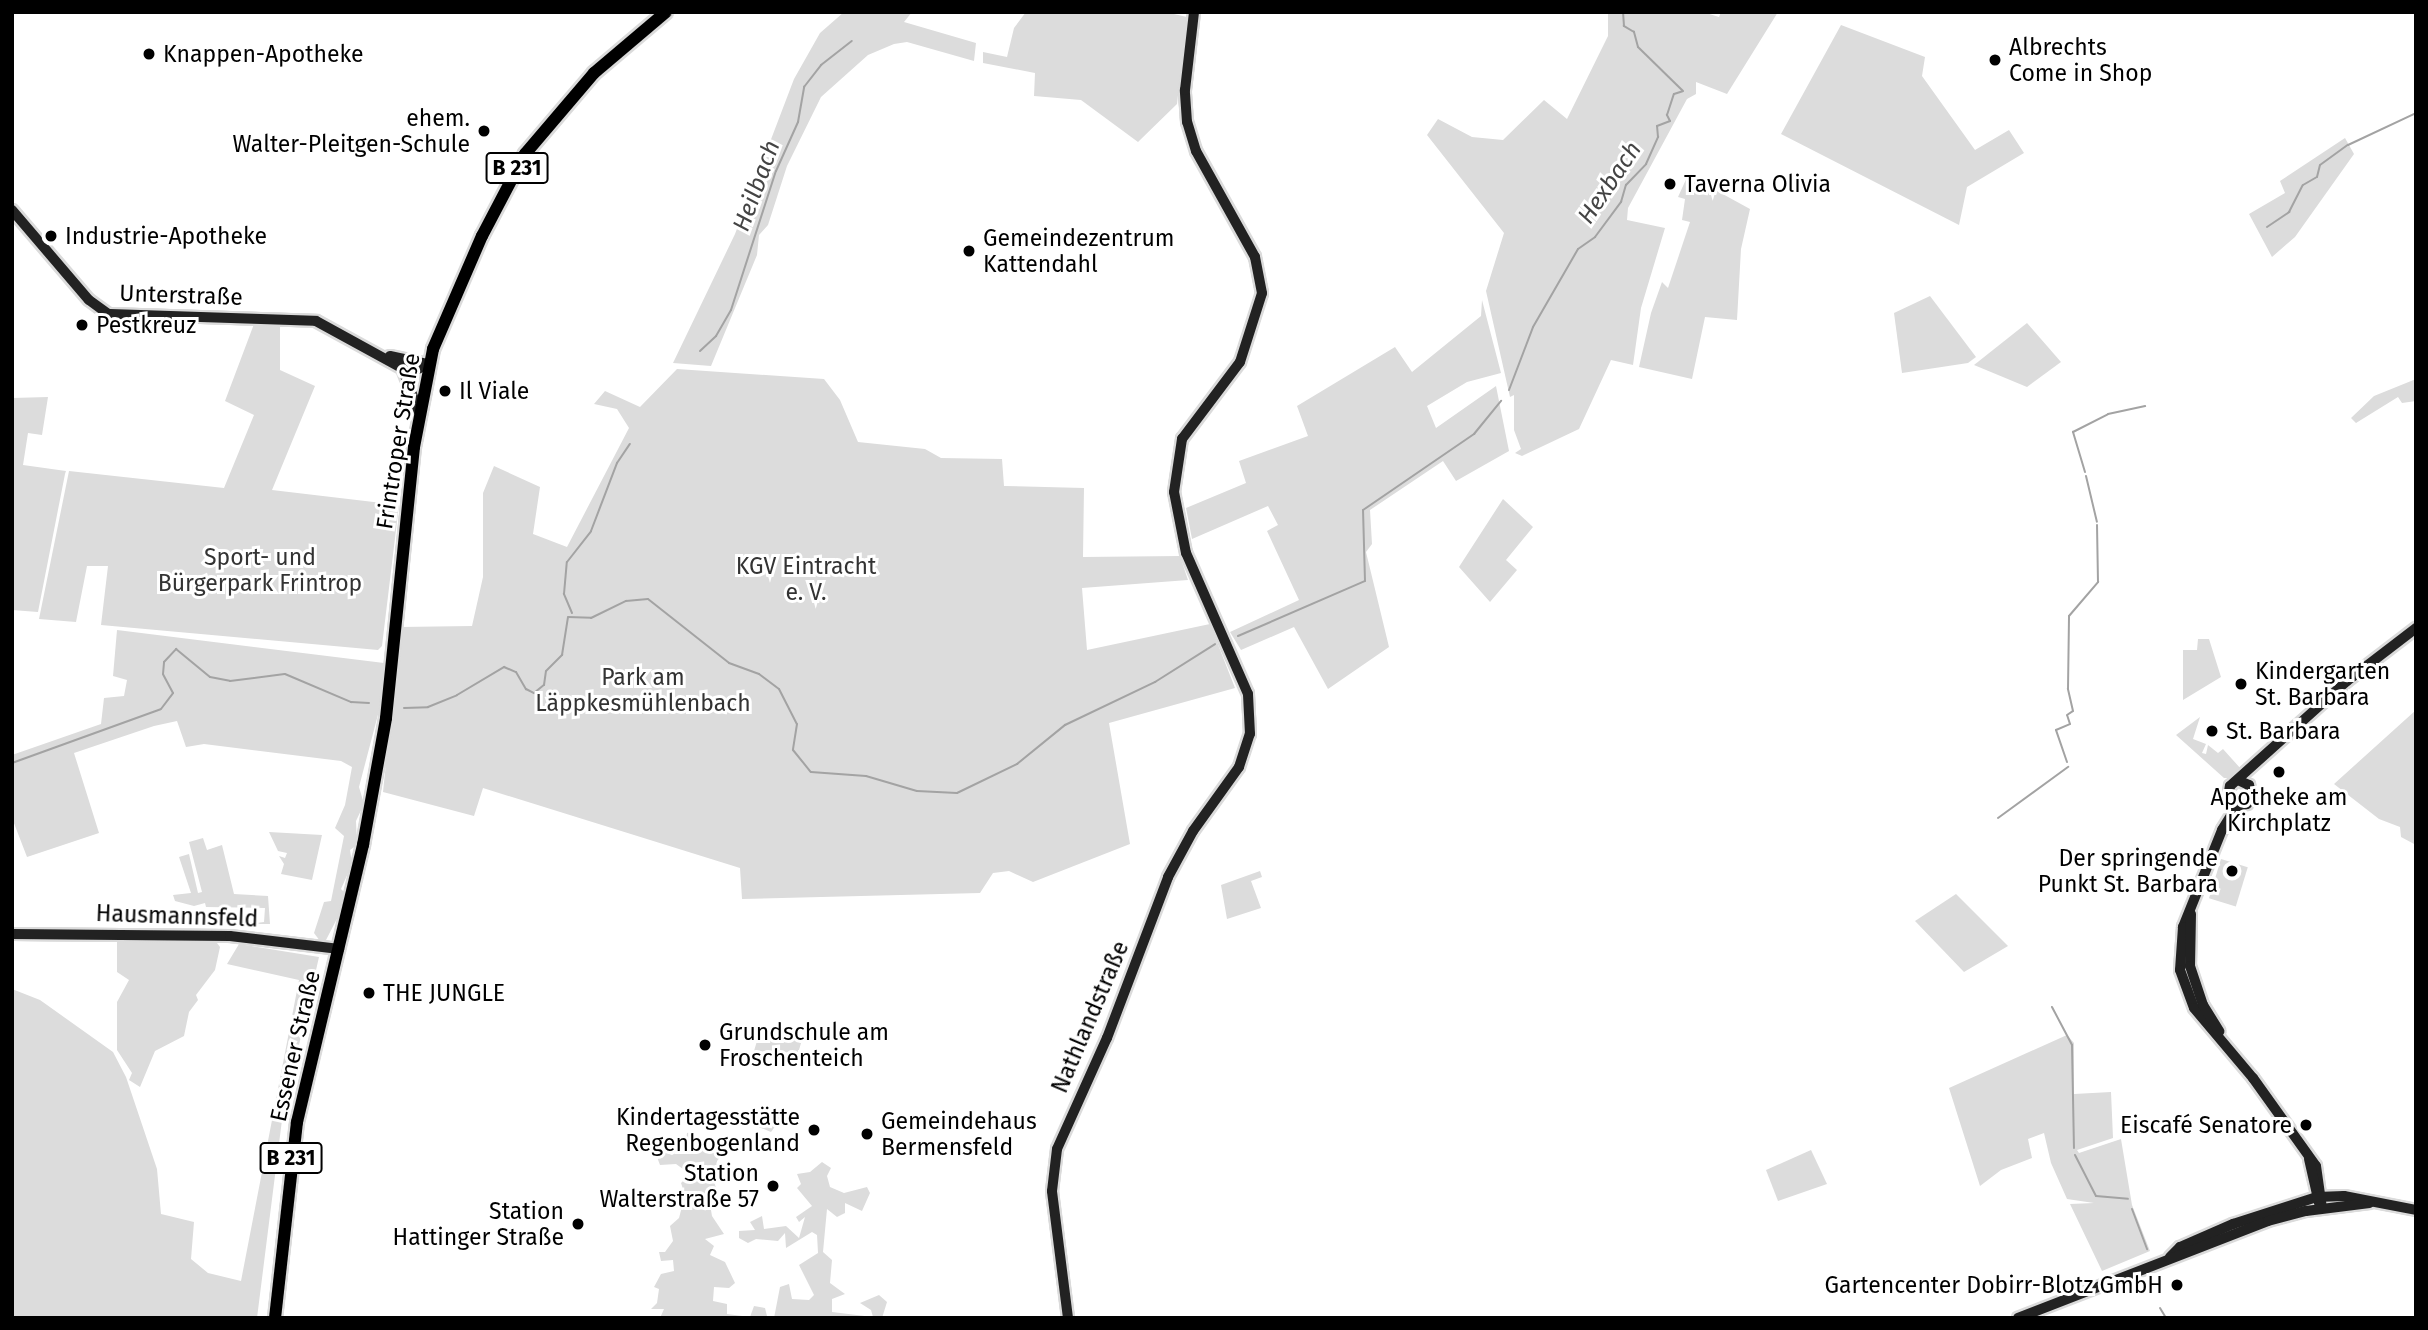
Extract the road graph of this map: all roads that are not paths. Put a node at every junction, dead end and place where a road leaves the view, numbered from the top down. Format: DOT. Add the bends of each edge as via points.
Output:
graph roads {
  1 [pos="666,12"];
  2 [pos="1194,12"];
  3 [pos="12,210"];
  4 [pos="386,355"];
  5 [pos="428,365"];
  6 [pos="402,368"];
  7 [pos="419,412"];
  8 [pos="2416,628"];
  9 [pos="2245,783"];
  10 [pos="374,786"];
  11 [pos="2234,803"];
  12 [pos="2190,911"];
  13 [pos="12,934"];
  14 [pos="339,949"];
  15 [pos="2228,1048"];
  16 [pos="2320,1197"];
  17 [pos="2368,1203"];
  18 [pos="2322,1208"];
  19 [pos="2416,1210"];
  20 [pos="2170,1256"];
  21 [pos="275,1318"];
  22 [pos="1068,1318"];
  23 [pos="2018,1318"];
  1 -- 5 [label="main road, Frintroper Straße / B 231" via="594,73 525,154 482,236"];
  2 -- 22 [label="street, Nathlandstraße" via="1187,122 1196,151 1255,257 1262,293 1244,354 1227,385 1188,429 1176,461 1174,492 1186,553 1240,669 1251,719 1239,767 1198,823 1168,877 1107,1038 1055,1154 1052,1192"];
  3 -- 4 [label="street, Unterstraße" via="89,300 108,314 316,321"];
  4 -- 5 [label="street, Unterstraße"];
  4 -- 6 [label="street, Unterstraße"];
  5 -- 6 [label="street" via="416,370"];
  5 -- 7 [label="main road, Frintroper Straße / B 231"];
  6 -- 7 [label="street"];
  7 -- 10 [label="main road, Frintroper Straße / B 231"];
  8 -- 9 [label="street" via="2347,681"];
  9 -- 11 [label="street" via="2230,786"];
  9 -- 11 [label="street" via="2250,800"];
  10 -- 14 [label="main road, Essener Straße / B 231"];
  11 -- 12 [label="street"];
  12 -- 15 [label="street" via="2190,966 2199,995"];
  12 -- 15 [label="street" via="2179,955 2188,997"];
  13 -- 14 [label="street, Hausmannsfeld" via="230,936"];
  14 -- 21 [label="main road, Essener Straße / B 231" via="299,1115"];
  15 -- 16 [label="street" via="2316,1166"];
  16 -- 17 [label="street" via="2344,1196"];
  16 -- 18 [label="street"];
  16 -- 20 [label="street" via="2232,1224"];
  17 -- 18 [label="street"];
  17 -- 19 [label="street"];
  18 -- 20 [label="street" via="2268,1221 2187,1254"];
  20 -- 23 [label="street"];
}
